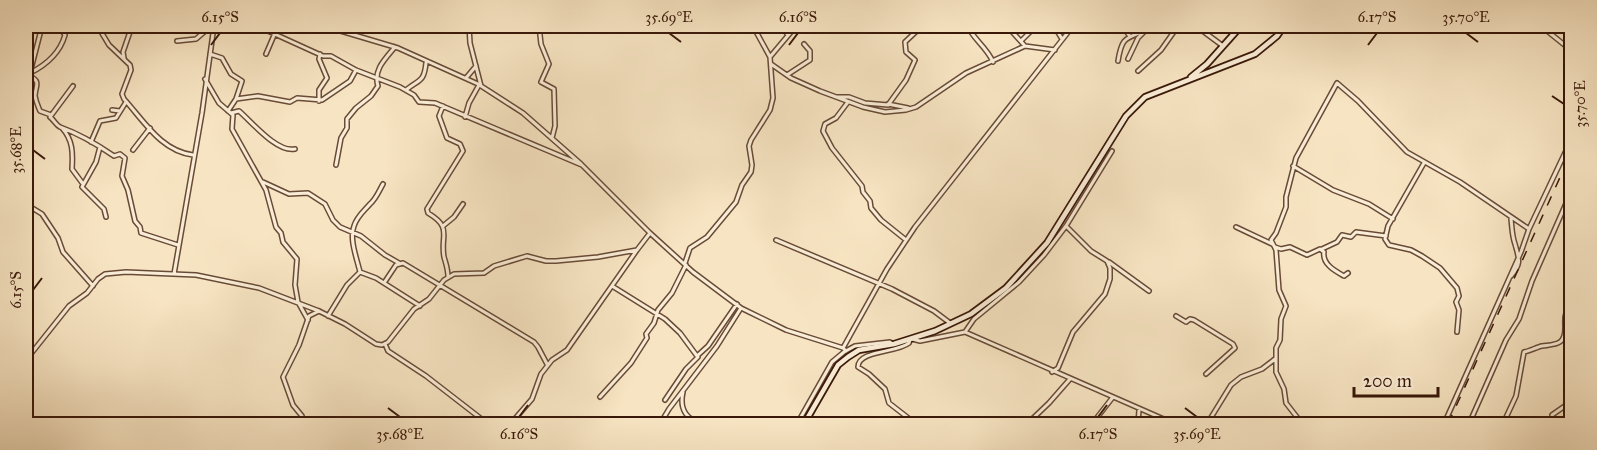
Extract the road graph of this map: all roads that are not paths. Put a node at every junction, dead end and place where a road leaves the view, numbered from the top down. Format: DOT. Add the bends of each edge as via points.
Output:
graph roads {
  1 [pos="42,26"];
  2 [pos="59,26"];
  3 [pos="94,26"];
  4 [pos="132,26"];
  5 [pos="212,26"];
  6 [pos="258,26"];
  7 [pos="324,26"];
  8 [pos="469,26"];
  9 [pos="539,26"];
  10 [pos="753,26"];
  11 [pos="781,26"];
  12 [pos="796,26"];
  13 [pos="922,26"];
  14 [pos="968,26"];
  15 [pos="1007,26"];
  16 [pos="1036,26"];
  17 [pos="1054,26"];
  18 [pos="1073,26"];
  19 [pos="1122,26"];
  20 [pos="1150,26"];
  21 [pos="1178,26"];
  22 [pos="1196,26"];
  23 [pos="1241,26"];
  24 [pos="1284,26"];
  25 [pos="1541,26"];
  26 [pos="1146,30"];
  27 [pos="275,33"];
  28 [pos="788,35"];
  29 [pos="1129,35"];
  30 [pos="1062,39"];
  31 [pos="177,41"];
  32 [pos="1021,41"];
  33 [pos="804,44"];
  34 [pos="1025,46"];
  35 [pos="1223,46"];
  36 [pos="395,47"];
  37 [pos="1055,50"];
  38 [pos="1572,51"];
  39 [pos="209,54"];
  40 [pos="266,54"];
  41 [pos="320,54"];
  42 [pos="770,57"];
  43 [pos="124,58"];
  44 [pos="1128,58"];
  45 [pos="1118,61"];
  46 [pos="426,62"];
  47 [pos="993,62"];
  48 [pos="771,64"];
  49 [pos="477,65"];
  50 [pos="357,71"];
  51 [pos="1138,71"];
  52 [pos="30,75"];
  53 [pos="787,75"];
  54 [pos="375,77"];
  55 [pos="466,78"];
  56 [pos="205,79"];
  57 [pos="1188,80"];
  58 [pos="26,82"];
  59 [pos="480,85"];
  60 [pos="73,86"];
  61 [pos="406,90"];
  62 [pos="835,97"];
  63 [pos="236,99"];
  64 [pos="126,101"];
  65 [pos="319,101"];
  66 [pos="848,102"];
  67 [pos="888,104"];
  68 [pos="443,106"];
  69 [pos="909,109"];
  70 [pos="112,110"];
  71 [pos="120,111"];
  72 [pos="230,112"];
  73 [pos="51,115"];
  74 [pos="465,117"];
  75 [pos="62,127"];
  76 [pos="150,128"];
  77 [pos="80,137"];
  78 [pos="552,138"];
  79 [pos="1572,138"];
  80 [pos="91,142"];
  81 [pos="71,144"];
  82 [pos="100,147"];
  83 [pos="295,149"];
  84 [pos="134,150"];
  85 [pos="1112,151"];
  86 [pos="193,155"];
  87 [pos="1424,163"];
  88 [pos="336,165"];
  89 [pos="582,165"];
  90 [pos="1293,166"];
  91 [pos="1572,175"];
  92 [pos="262,182"];
  93 [pos="83,184"];
  94 [pos="383,184"];
  95 [pos="26,197"];
  96 [pos="1568,199"];
  97 [pos="1572,203"];
  98 [pos="463,204"];
  99 [pos="30,207"];
  100 [pos="27,210"];
  101 [pos="106,217"];
  102 [pos="1393,219"];
  103 [pos="1511,219"];
  104 [pos="443,226"];
  105 [pos="1066,226"];
  106 [pos="1236,227"];
  107 [pos="1528,229"];
  108 [pos="353,233"];
  109 [pos="650,233"];
  110 [pos="1386,236"];
  111 [pos="776,240"];
  112 [pos="906,240"];
  113 [pos="178,245"];
  114 [pos="1274,246"];
  115 [pos="1322,249"];
  116 [pos="637,250"];
  117 [pos="1519,255"];
  118 [pos="1107,261"];
  119 [pos="399,263"];
  120 [pos="685,265"];
  121 [pos="360,272"];
  122 [pos="1348,273"];
  123 [pos="174,274"];
  124 [pos="1566,275"];
  125 [pos="448,277"];
  126 [pos="1572,277"];
  127 [pos="384,283"];
  128 [pos="878,284"];
  129 [pos="440,285"];
  130 [pos="611,285"];
  131 [pos="93,286"];
  132 [pos="1149,291"];
  133 [pos="298,302"];
  134 [pos="737,304"];
  135 [pos="420,306"];
  136 [pos="741,308"];
  137 [pos="1568,309"];
  138 [pos="319,311"];
  139 [pos="657,314"];
  140 [pos="968,315"];
  141 [pos="328,316"];
  142 [pos="1176,316"];
  143 [pos="308,320"];
  144 [pos="950,323"];
  145 [pos="970,323"];
  146 [pos="965,332"];
  147 [pos="1457,332"];
  148 [pos="911,340"];
  149 [pos="386,344"];
  150 [pos="892,344"];
  151 [pos="844,349"];
  152 [pos="700,355"];
  153 [pos="1275,359"];
  154 [pos="26,360"];
  155 [pos="548,365"];
  156 [pos="686,369"];
  157 [pos="1052,372"];
  158 [pos="1206,375"];
  159 [pos="694,377"];
  160 [pos="1070,379"];
  161 [pos="683,392"];
  162 [pos="600,397"];
  163 [pos="1113,397"];
  164 [pos="665,400"];
  165 [pos="1572,401"];
  166 [pos="1139,410"];
  167 [pos="511,423"];
  168 [pos="302,424"];
  169 [pos="488,424"];
  170 [pos="660,424"];
  171 [pos="705,424"];
  172 [pos="797,424"];
  173 [pos="804,424"];
  174 [pos="916,424"];
  175 [pos="1027,424"];
  176 [pos="1092,424"];
  177 [pos="1138,424"];
  178 [pos="1175,424"];
  179 [pos="1207,424"];
  180 [pos="1302,424"];
  181 [pos="1307,424"];
  182 [pos="1444,424"];
  183 [pos="1469,424"];
  184 [pos="1503,424"];
  185 [pos="1555,424"];
  1 -- 52 [label="street"];
  2 -- 52 [label="street" via="65,35 59,49"];
  3 -- 43 [label="street"];
  4 -- 43 [label="street"];
  5 -- 31 [label="street" via="196,39"];
  5 -- 39 [label="street"];
  6 -- 27 [label="street"];
  7 -- 36 [label="street"];
  8 -- 49 [label="street"];
  9 -- 78 [label="street" via="549,64 541,82 554,89"];
  10 -- 42 [label="street"];
  11 -- 28 [label="street"];
  12 -- 28 [label="street"];
  13 -- 67 [label="street" via="905,42 906,52 915,60"];
  14 -- 47 [label="street"];
  15 -- 32 [label="street"];
  16 -- 32 [label="street"];
  17 -- 30 [label="street"];
  18 -- 30 [label="street"];
  19 -- 29 [label="street"];
  20 -- 26 [label="street"];
  21 -- 51 [label="street" via="1161,50"];
  22 -- 35 [label="street"];
  23 -- 35 [label="street"];
  24 -- 57 [label="street" via="1278,36 1255,54"];
  25 -- 38 [label="street"];
  26 -- 29 [label="street"];
  26 -- 44 [label="street"];
  27 -- 40 [label="street"];
  27 -- 41 [label="street"];
  28 -- 42 [label="street"];
  29 -- 45 [label="street"];
  30 -- 37 [label="street"];
  32 -- 34 [label="street"];
  33 -- 53 [label="street" via="810,51 810,60"];
  34 -- 37 [label="street"];
  34 -- 47 [label="street"];
  35 -- 57 [label="street"];
  36 -- 46 [label="street"];
  36 -- 54 [label="street"];
  37 -- 112 [label="street"];
  39 -- 56 [label="street"];
  39 -- 63 [label="street" via="222,58 231,74 242,81"];
  41 -- 50 [label="street"];
  41 -- 65 [label="street" via="327,78 319,90"];
  42 -- 48 [label="street"];
  43 -- 64 [label="street" via="131,67 122,94"];
  46 -- 55 [label="street"];
  46 -- 61 [label="street" via="421,80"];
  47 -- 69 [label="street" via="966,73"];
  48 -- 53 [label="street"];
  48 -- 120 [label="street" via="772,103 749,146 751,172 731,210 707,237 688,250"];
  49 -- 55 [label="street"];
  49 -- 59 [label="street"];
  50 -- 54 [label="street"];
  50 -- 65 [label="street" via="334,93"];
  52 -- 58 [label="street"];
  52 -- 73 [label="street" via="38,87 35,96 40,110"];
  53 -- 62 [label="street"];
  54 -- 61 [label="street"];
  54 -- 88 [label="street" via="375,92 347,119"];
  55 -- 59 [label="street"];
  56 -- 72 [label="street" via="219,103"];
  56 -- 86 [label="street"];
  57 -- 140 [label="street" via="1152,93 1136,105 1047,243 1006,288"];
  59 -- 74 [label="street"];
  59 -- 78 [label="street"];
  60 -- 73 [label="street"];
  61 -- 68 [label="street" via="418,102"];
  62 -- 66 [label="street"];
  62 -- 67 [label="street"];
  63 -- 65 [label="street" via="258,96 290,102 297,98"];
  63 -- 72 [label="street"];
  64 -- 71 [label="street"];
  64 -- 76 [label="street"];
  66 -- 69 [label="street" via="885,112"];
  66 -- 112 [label="street" via="836,118 825,124 823,131 862,186 871,208"];
  67 -- 69 [label="street"];
  68 -- 74 [label="street"];
  68 -- 104 [label="street" via="439,116 447,138 463,146 463,151 428,209"];
  70 -- 71 [label="street"];
  71 -- 80 [label="street" via="116,118 100,122"];
  72 -- 83 [label="street" via="239,111 279,147"];
  72 -- 92 [label="street" via="232,129"];
  73 -- 75 [label="street"];
  74 -- 89 [label="street"];
  75 -- 77 [label="street"];
  75 -- 81 [label="street"];
  76 -- 84 [label="street"];
  76 -- 86 [label="street" via="167,146"];
  77 -- 80 [label="street"];
  77 -- 81 [label="street"];
  78 -- 89 [label="street"];
  79 -- 107 [label="street"];
  80 -- 82 [label="street"];
  81 -- 93 [label="street" via="72,169"];
  82 -- 93 [label="street"];
  82 -- 113 [label="street" via="125,158 122,176 141,233"];
  85 -- 105 [label="street"];
  86 -- 113 [label="street"];
  87 -- 90 [label="street" via="1396,142 1336,83"];
  87 -- 102 [label="street"];
  87 -- 103 [label="street" via="1460,182"];
  89 -- 109 [label="street"];
  90 -- 102 [label="street"];
  90 -- 114 [label="street" via="1286,207 1271,240"];
  91 -- 96 [label="street"];
  92 -- 108 [label="street" via="288,194 308,193 327,206 334,222"];
  92 -- 133 [label="street" via="276,227 297,259"];
  93 -- 101 [label="street"];
  94 -- 108 [label="street" via="358,217"];
  95 -- 99 [label="street"];
  96 -- 97 [label="street"];
  96 -- 183 [label="street" via="1519,319"];
  98 -- 104 [label="street"];
  99 -- 100 [label="street"];
  99 -- 131 [label="street" via="42,214 63,252"];
  102 -- 110 [label="street"];
  103 -- 107 [label="street"];
  103 -- 117 [label="street"];
  104 -- 125 [label="street"];
  105 -- 118 [label="street"];
  105 -- 145 [label="street" via="1019,282"];
  106 -- 114 [label="street"];
  107 -- 117 [label="street"];
  108 -- 119 [label="street"];
  108 -- 121 [label="street"];
  109 -- 116 [label="street"];
  109 -- 120 [label="street"];
  110 -- 115 [label="street" via="1356,232 1351,237 1341,236"];
  110 -- 147 [label="street" via="1389,245 1412,250 1440,268 1457,288"];
  111 -- 128 [label="street"];
  112 -- 128 [label="street"];
  113 -- 123 [label="street"];
  114 -- 115 [label="street" via="1290,247 1307,255"];
  114 -- 153 [label="street" via="1279,290 1286,306"];
  115 -- 122 [label="street" via="1325,261 1344,276"];
  116 -- 125 [label="street" via="556,261 527,255 484,273"];
  116 -- 130 [label="street"];
  117 -- 182 [label="street"];
  118 -- 132 [label="street"];
  118 -- 157 [label="street" via="1110,279 1105,294 1073,332 1058,368"];
  119 -- 127 [label="street"];
  119 -- 129 [label="street"];
  120 -- 134 [label="street"];
  120 -- 139 [label="street"];
  121 -- 127 [label="street"];
  121 -- 141 [label="street"];
  123 -- 131 [label="street" via="107,274"];
  123 -- 133 [label="street" via="229,281"];
  124 -- 126 [label="street"];
  125 -- 129 [label="street"];
  127 -- 135 [label="street"];
  128 -- 144 [label="street"];
  128 -- 151 [label="street"];
  129 -- 135 [label="street"];
  129 -- 155 [label="street" via="534,342"];
  130 -- 139 [label="street"];
  130 -- 155 [label="street" via="567,350"];
  131 -- 154 [label="street" via="69,306"];
  133 -- 138 [label="street"];
  133 -- 143 [label="street"];
  134 -- 136 [label="street"];
  134 -- 152 [label="street"];
  135 -- 149 [label="street"];
  136 -- 151 [label="street" via="786,330"];
  136 -- 159 [label="street"];
  137 -- 184 [label="street" via="1562,340 1524,352 1516,396"];
  138 -- 141 [label="street"];
  138 -- 143 [label="street"];
  139 -- 152 [label="street"];
  139 -- 162 [label="street" via="637,354"];
  140 -- 144 [label="street"];
  140 -- 145 [label="street"];
  141 -- 149 [label="street" via="376,344"];
  142 -- 158 [label="street" via="1186,322 1194,320 1233,344 1235,348"];
  143 -- 168 [label="street" via="283,377"];
  144 -- 148 [label="street"];
  145 -- 146 [label="street"];
  146 -- 148 [label="street"];
  146 -- 157 [label="street"];
  148 -- 150 [label="street"];
  148 -- 174 [label="street" via="903,348 867,355 857,364 885,389 889,403"];
  149 -- 169 [label="street" via="390,353"];
  150 -- 151 [label="street" via="872,343"];
  150 -- 173 [label="street" via="859,350 838,365"];
  151 -- 172 [label="street" via="832,362"];
  152 -- 156 [label="street"];
  153 -- 179 [label="street" via="1231,385"];
  153 -- 180 [label="street" via="1286,403"];
  155 -- 167 [label="street" via="532,399"];
  156 -- 159 [label="street"];
  156 -- 164 [label="street"];
  157 -- 160 [label="street"];
  159 -- 161 [label="street"];
  160 -- 163 [label="street"];
  160 -- 175 [label="street"];
  161 -- 170 [label="street"];
  161 -- 171 [label="street" via="684,413 694,422"];
  163 -- 166 [label="street"];
  163 -- 176 [label="street"];
  165 -- 185 [label="street" via="1552,415"];
  166 -- 177 [label="street"];
  166 -- 178 [label="street"];
  180 -- 181 [label="street"];
}
